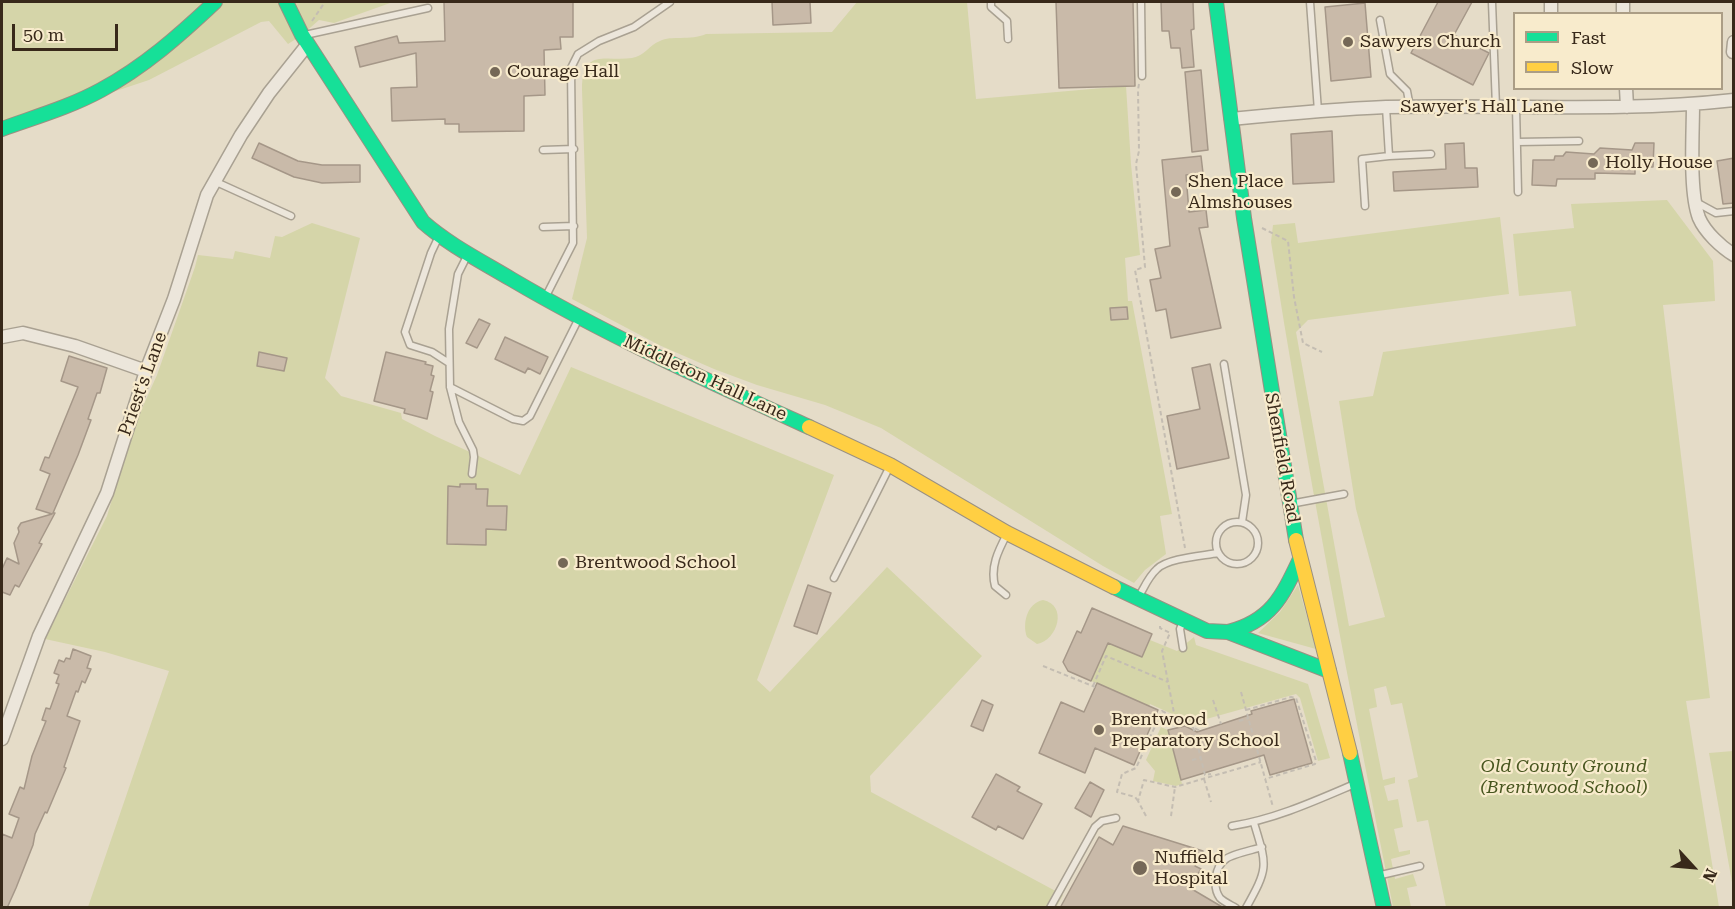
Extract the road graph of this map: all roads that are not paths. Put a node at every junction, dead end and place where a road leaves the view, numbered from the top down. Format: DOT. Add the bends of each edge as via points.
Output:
graph roads {
  1 [pos="215,2"];
  2 [pos="286,2"];
  3 [pos="670,2"];
  4 [pos="991,2"];
  5 [pos="1141,2"];
  6 [pos="1216,2"];
  7 [pos="1310,2"];
  8 [pos="1492,2"];
  9 [pos="428,8"];
  10 [pos="1380,20"];
  11 [pos="1008,39"];
  12 [pos="305,40"];
  13 [pos="1734,42"];
  14 [pos="1733,52"];
  15 [pos="1142,76"];
  16 [pos="1626,90"];
  17 [pos="1734,100"];
  18 [pos="1693,105"];
  19 [pos="1386,107"];
  20 [pos="1496,107"];
  21 [pos="1516,107"];
  22 [pos="1627,107"];
  23 [pos="1411,108"];
  24 [pos="1318,111"];
  25 [pos="1231,119"];
  26 [pos="2,129"];
  27 [pos="1579,141"];
  28 [pos="1517,142"];
  29 [pos="574,149"];
  30 [pos="543,150"];
  31 [pos="1431,154"];
  32 [pos="1389,156"];
  33 [pos="213,181"];
  34 [pos="1518,192"];
  35 [pos="1694,201"];
  36 [pos="1365,206"];
  37 [pos="1734,211"];
  38 [pos="291,216"];
  39 [pos="543,226"];
  40 [pos="574,226"];
  41 [pos="439,236"];
  42 [pos="468,253"];
  43 [pos="1734,255"];
  44 [pos="545,299"];
  45 [pos="579,317"];
  46 [pos="2,337"];
  47 [pos="449,363"];
  48 [pos="1224,364"];
  49 [pos="146,371"];
  50 [pos="450,387"];
  51 [pos="890,465"];
  52 [pos="472,474"];
  53 [pos="1344,494"];
  54 [pos="1289,504"];
  55 [pos="1242,522"];
  56 [pos="1007,533"];
  57 [pos="1218,553"];
  58 [pos="1300,559"];
  59 [pos="834,578"];
  60 [pos="1006,595"];
  61 [pos="1138,599"];
  62 [pos="1184,620"];
  63 [pos="1228,632"];
  64 [pos="1183,648"];
  65 [pos="1329,671"];
  66 [pos="2,739"];
  67 [pos="1358,783"];
  68 [pos="1116,818"];
  69 [pos="1254,823"];
  70 [pos="1232,826"];
  71 [pos="1262,847"];
  72 [pos="1420,866"];
  73 [pos="1377,876"];
  74 [pos="1050,908"];
  75 [pos="1236,908"];
  76 [pos="1246,908"];
  77 [pos="1384,908"];
  1 -- 26 [label="street" via="173,42 126,76 82,100"];
  2 -- 12 [label="street, Middleton Hall Lane"];
  3 -- 29 [label="lane" via="634,27 578,54 571,68"];
  4 -- 11 [label="lane" via="1007,21"];
  5 -- 15 [label="lane"];
  6 -- 25 [label="street, Shenfield Road"];
  7 -- 24 [label="lane"];
  8 -- 20 [label="lane"];
  9 -- 12 [label="lane"];
  10 -- 23 [label="lane" via="1390,75 1407,91"];
  12 -- 33 [label="street, Priest's Lane"];
  12 -- 41 [label="street, Middleton Hall Lane" via="423,222"];
  13 -- 14 [label="street"];
  16 -- 22 [label="street"];
  17 -- 18 [label="street, Sawyer's Hall Lane"];
  18 -- 22 [label="street, Sawyer's Hall Lane"];
  18 -- 35 [label="street"];
  19 -- 23 [label="street, Sawyer's Hall Lane"];
  19 -- 24 [label="street, Sawyer's Hall Lane"];
  19 -- 32 [label="lane"];
  20 -- 21 [label="street, Sawyer's Hall Lane"];
  20 -- 23 [label="street, Sawyer's Hall Lane"];
  21 -- 22 [label="street, Sawyer's Hall Lane"];
  21 -- 28 [label="lane"];
  24 -- 25 [label="street, Sawyer's Hall Lane"];
  25 -- 54 [label="street, Shenfield Road"];
  27 -- 28 [label="lane"];
  28 -- 34 [label="lane"];
  29 -- 30 [label="lane"];
  29 -- 40 [label="lane"];
  31 -- 32 [label="lane"];
  32 -- 36 [label="lane" via="1362,159"];
  33 -- 38 [label="lane"];
  33 -- 49 [label="street, Priest's Lane"];
  35 -- 37 [label="lane" via="1716,213"];
  35 -- 43 [label="street" via="1700,220 1722,248"];
  39 -- 40 [label="lane"];
  40 -- 44 [label="lane" via="573,243"];
  41 -- 42 [label="street, Middleton Hall Lane"];
  41 -- 47 [label="lane" via="405,332 410,345"];
  42 -- 44 [label="street, Middleton Hall Lane"];
  42 -- 47 [label="lane" via="458,274 449,329"];
  44 -- 45 [label="street, Middleton Hall Lane"];
  45 -- 50 [label="lane" via="524,421"];
  45 -- 51 [label="street, Middleton Hall Lane"];
  46 -- 49 [label="street" via="22,333 75,346"];
  47 -- 50 [label="lane"];
  48 -- 55 [label="lane" via="1246,495"];
  49 -- 66 [label="street, Priest's Lane" via="106,493 39,636"];
  50 -- 52 [label="lane" via="474,457"];
  51 -- 56 [label="street, Middleton Hall Lane"];
  51 -- 59 [label="lane"];
  53 -- 54 [label="lane"];
  54 -- 58 [label="street, Shenfield Road"];
  55 -- 57 [label="lane" via="1231,522 1223,528 1216,540"];
  55 -- 57 [label="lane" via="1258,538 1254,554 1241,564 1226,561"];
  56 -- 60 [label="lane" via="993,570 995,586"];
  56 -- 61 [label="street, Middleton Hall Lane"];
  57 -- 61 [label="lane" via="1158,567"];
  58 -- 63 [label="street, Middleton Hall Lane" via="1272,608 1252,625"];
  58 -- 65 [label="street, Shenfield Road"];
  61 -- 62 [label="street, Middleton Hall Lane"];
  62 -- 63 [label="street, Middleton Hall Lane" via="1207,631"];
  62 -- 64 [label="lane" via="1180,629"];
  63 -- 65 [label="street, Middleton Hall Lane"];
  65 -- 67 [label="street, Shenfield Road"];
  67 -- 69 [label="lane"];
  67 -- 73 [label="street, Shenfield Road"];
  68 -- 74 [label="lane" via="1095,827"];
  69 -- 70 [label="lane"];
  69 -- 71 [label="lane"];
  71 -- 75 [label="lane" via="1226,858 1219,867 1217,893"];
  71 -- 76 [label="lane" via="1263,873"];
  72 -- 73 [label="lane"];
  73 -- 77 [label="street, Shenfield Road"];
}
